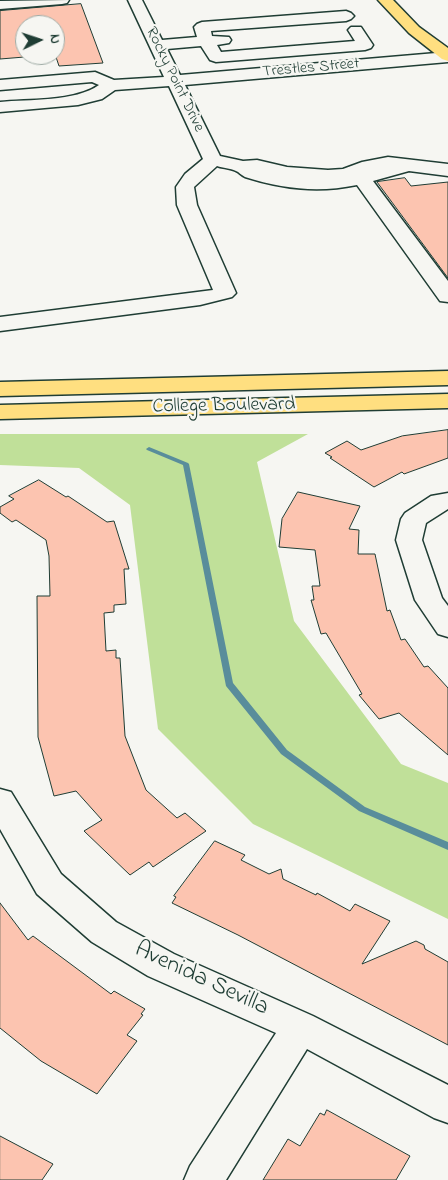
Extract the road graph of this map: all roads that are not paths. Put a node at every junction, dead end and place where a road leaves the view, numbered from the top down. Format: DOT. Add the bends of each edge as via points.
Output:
graph roads {
  1 [pos="62,0"];
  2 [pos="135,0"];
  3 [pos="334,0"];
  4 [pos="385,0"];
  5 [pos="0,6"];
  6 [pos="346,16"];
  7 [pos="428,21"];
  8 [pos="448,38"];
  9 [pos="206,41"];
  10 [pos="157,45"];
  11 [pos="448,56"];
  12 [pos="32,65"];
  13 [pos="174,81"];
  14 [pos="36,82"];
  15 [pos="0,85"];
  16 [pos="111,85"];
  17 [pos="0,107"];
  18 [pos="213,160"];
  19 [pos="448,170"];
  20 [pos="358,175"];
  21 [pos="448,296"];
  22 [pos="0,324"];
  23 [pos="448,378"];
  24 [pos="0,389"];
  25 [pos="448,401"];
  26 [pos="0,412"];
  27 [pos="448,501"];
  28 [pos="448,627"];
  29 [pos="0,801"];
  30 [pos="300,1027"];
  31 [pos="448,1105"];
  32 [pos="204,1180"];
  1 -- 5 [label="street"];
  2 -- 10 [label="street, Rocky Point Drive"];
  3 -- 6 [label="street"];
  4 -- 11 [label="main road" via="414,30"];
  6 -- 9 [label="street" via="202,27"];
  6 -- 9 [label="street" via="365,46 216,57"];
  7 -- 8 [label="main road"];
  9 -- 10 [label="street"];
  10 -- 13 [label="street, Rocky Point Drive"];
  11 -- 13 [label="street, Trestles Street"];
  12 -- 14 [label="street"];
  13 -- 16 [label="street, Trestles Street"];
  13 -- 18 [label="street, Rocky Point Drive"];
  14 -- 15 [label="street"];
  14 -- 16 [label="street" via="95,77"];
  16 -- 17 [label="street" via="96,95 78,100"];
  18 -- 20 [label="street" via="243,167 248,172 306,184 334,183"];
  18 -- 22 [label="street" via="186,187 188,205 225,293 200,299"];
  19 -- 20 [label="street" via="409,165"];
  20 -- 21 [label="street"];
  23 -- 24 [label="main road, College Boulevard"];
  25 -- 26 [label="main road, College Boulevard"];
  27 -- 28 [label="street" via="440,502 414,519 409,540 429,600"];
  29 -- 30 [label="street, Avenida Sevilla" via="49,884 104,932 161,965"];
  30 -- 31 [label="street, Avenida Sevilla"];
  30 -- 32 [label="street"];
}
